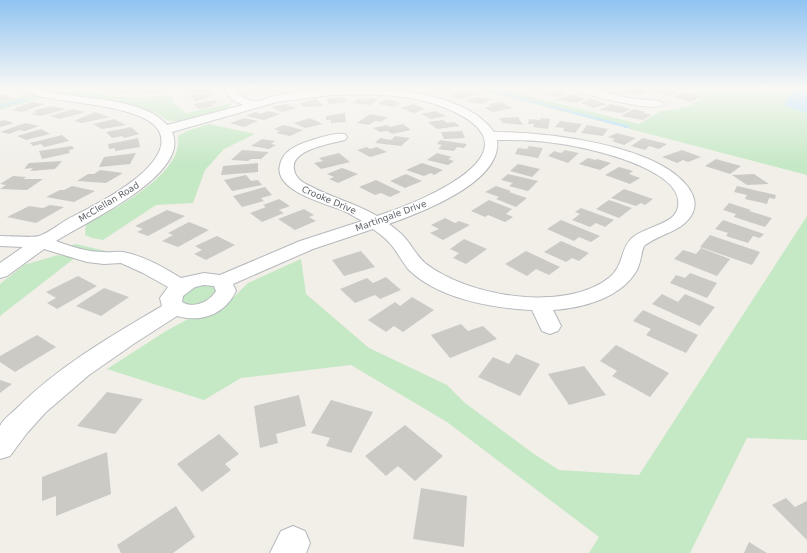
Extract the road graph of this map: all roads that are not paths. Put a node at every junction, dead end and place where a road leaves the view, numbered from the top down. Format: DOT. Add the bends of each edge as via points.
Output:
graph roads {
  1 [pos="143,114"];
  2 [pos="223,114"];
  3 [pos="467,114"];
  4 [pos="166,130"];
  5 [pos="490,136"];
  6 [pos="341,137"];
  7 [pos="675,180"];
  8 [pos="697,180"];
  9 [pos="376,223"];
  10 [pos="0,241"];
  11 [pos="43,242"];
  12 [pos="0,272"];
  13 [pos="222,282"];
  14 [pos="178,297"];
  15 [pos="540,305"];
  16 [pos="550,326"];
  17 [pos="0,447"];
  1 -- 4 [label="street" via="151,117"];
  2 -- 4 [label="street" via="216,119 194,126"];
  3 -- 5 [label="street" via="476,119"];
  4 -- 11 [label="street, McClellan Road" via="167,152 152,173 128,192"];
  5 -- 7 [label="street" via="546,138 592,146 638,160"];
  5 -- 9 [label="street, Martingale Drive" via="489,155 472,175 431,201"];
  6 -- 9 [label="street, Crooke Drive" via="311,144 296,152 287,161 288,173 301,188 354,209"];
  7 -- 8 [label="street"];
  7 -- 15 [label="street, Crooke Drive" via="682,186 687,200 686,212 674,223 637,243 629,265 616,282 595,294 577,300"];
  9 -- 13 [label="street, Martingale Drive" via="291,251"];
  9 -- 15 [label="street, Crooke Drive" via="396,240 418,268 443,284 478,296"];
  10 -- 11 [label="street"];
  11 -- 12 [label="street, McClellan Road"];
  11 -- 14 [label="street" via="74,253 102,258 121,257 155,271"];
  13 -- 14 [label="street" via="203,279 187,283"];
  13 -- 14 [label="street" via="226,290 225,296 202,310 189,312"];
  14 -- 17 [label="street" via="59,384 24,418"];
  15 -- 16 [label="street"];
}
